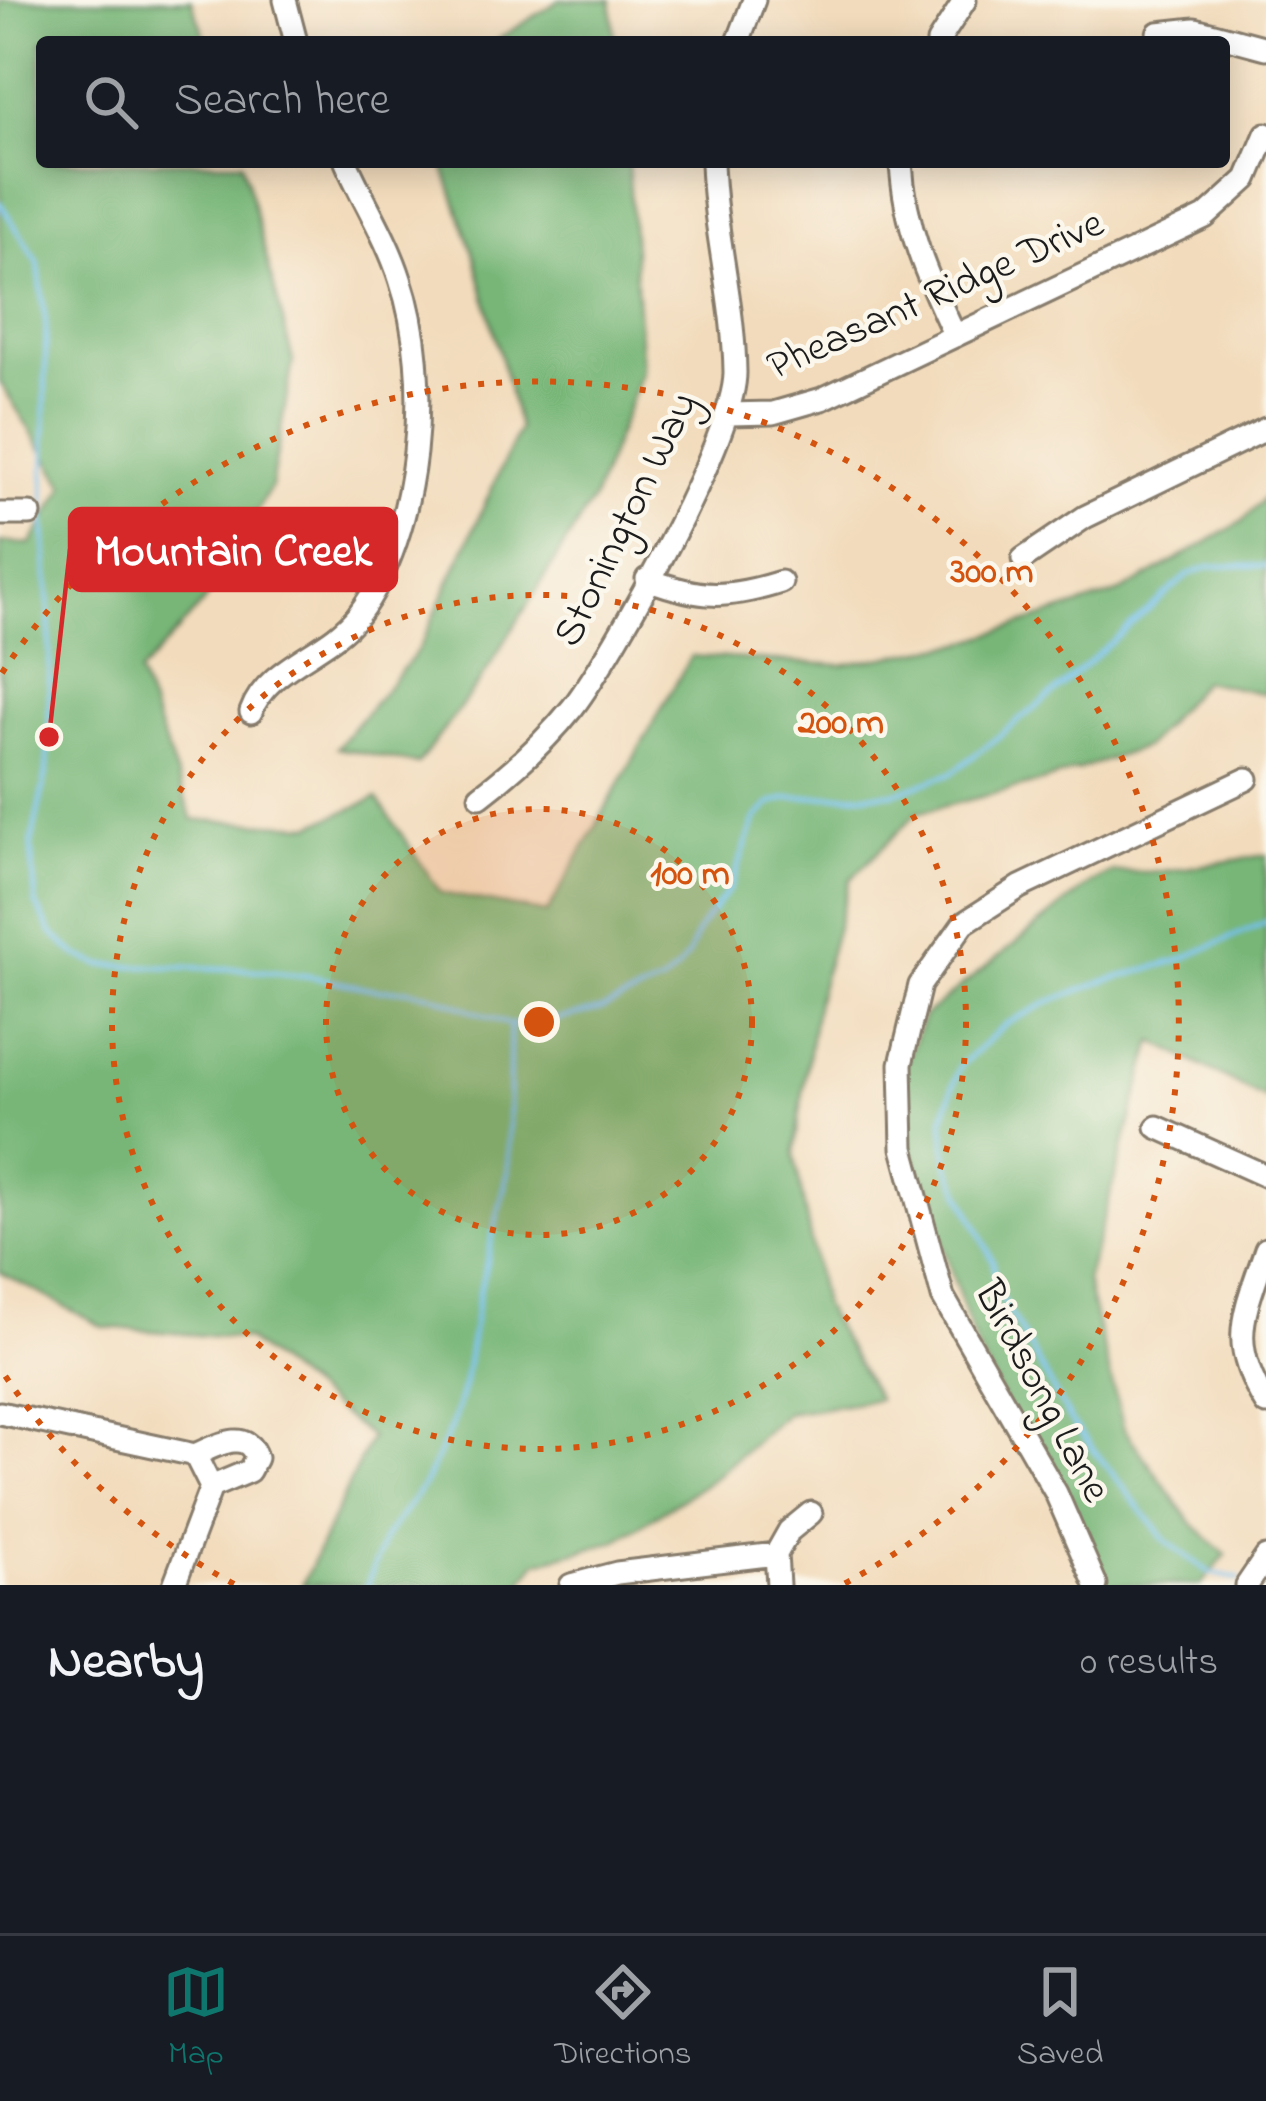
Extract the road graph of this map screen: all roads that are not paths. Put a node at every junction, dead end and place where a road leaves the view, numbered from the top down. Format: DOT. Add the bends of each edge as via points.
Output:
graph roads {
  1 [pos="285,0"];
  2 [pos="754,0"];
  3 [pos="965,0"];
  4 [pos="1158,34"];
  5 [pos="294,36"];
  6 [pos="740,36"];
  7 [pos="942,36"];
  8 [pos="1221,36"];
  9 [pos="1230,38"];
  10 [pos="1266,48"];
  11 [pos="1266,134"];
  12 [pos="349,168"];
  13 [pos="713,168"];
  14 [pos="901,168"];
  15 [pos="955,336"];
  16 [pos="728,414"];
  17 [pos="1266,429"];
  18 [pos="0,514"];
  19 [pos="30,514"];
  20 [pos="1023,559"];
  21 [pos="647,579"];
  22 [pos="781,581"];
  23 [pos="251,712"];
  24 [pos="1247,779"];
  25 [pos="480,796"];
  26 [pos="1156,1126"];
  27 [pos="1266,1176"];
  28 [pos="1266,1250"];
  29 [pos="1266,1404"];
  30 [pos="0,1413"];
  31 [pos="195,1455"];
  32 [pos="211,1487"];
  33 [pos="811,1513"];
  34 [pos="776,1554"];
  35 [pos="1266,1557"];
  36 [pos="174,1585"];
  37 [pos="571,1585"];
  38 [pos="778,1585"];
  39 [pos="1096,1585"];
  40 [pos="1247,1585"];
  1 -- 5 [label="street"];
  2 -- 6 [label="street"];
  3 -- 7 [label="street"];
  4 -- 8 [label="street" via="1195,29"];
  9 -- 10 [label="street"];
  11 -- 15 [label="street, Pheasant Ridge Drive" via="1236,194 1205,217"];
  12 -- 23 [label="street" via="410,315 417,383 411,474 387,561 360,612 332,642 271,681"];
  13 -- 16 [label="street, Stonington Way" via="736,375"];
  14 -- 15 [label="street" via="913,237"];
  15 -- 16 [label="street, Pheasant Ridge Drive" via="797,408"];
  16 -- 21 [label="street, Stonington Way"];
  17 -- 20 [label="street" via="1084,517"];
  18 -- 19 [label="street"];
  21 -- 22 [label="street" via="724,596"];
  21 -- 25 [label="street, Stonington Way" via="568,712"];
  24 -- 39 [label="street, Birdsong Lane" via="1020,887 964,923 920,985 901,1064 902,1148 943,1297 1056,1493"];
  26 -- 27 [label="street"];
  28 -- 29 [label="street" via="1241,1338"];
  30 -- 31 [label="street"];
  31 -- 32 [label="street"];
  31 -- 32 [label="street" via="231,1441 254,1448 249,1471"];
  32 -- 36 [label="street"];
  33 -- 34 [label="street"];
  34 -- 37 [label="street"];
  34 -- 38 [label="street"];
  35 -- 40 [label="street"];
}
